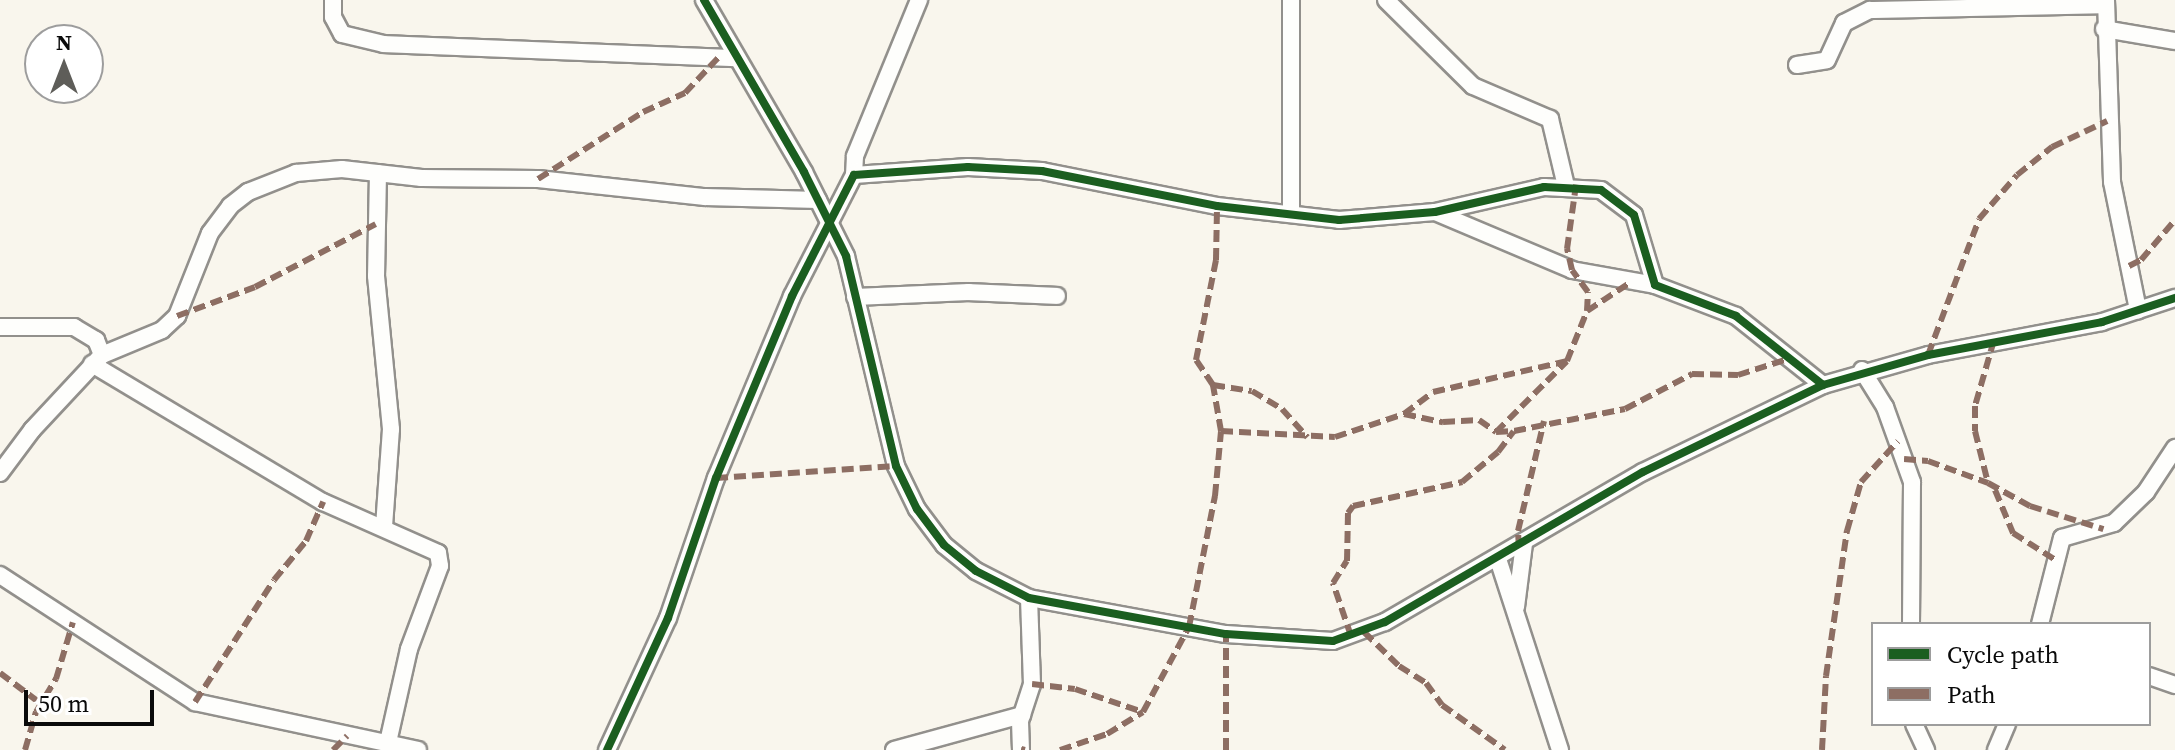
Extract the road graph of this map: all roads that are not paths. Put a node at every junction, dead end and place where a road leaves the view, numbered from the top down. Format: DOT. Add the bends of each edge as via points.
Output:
graph roads {
  1 [pos="333,0"];
  2 [pos="704,0"];
  3 [pos="919,0"];
  4 [pos="1291,0"];
  5 [pos="1386,0"];
  6 [pos="2106,3"];
  7 [pos="2104,29"];
  8 [pos="2175,41"];
  9 [pos="735,58"];
  10 [pos="1797,65"];
  11 [pos="378,173"];
  12 [pos="854,175"];
  13 [pos="1566,186"];
  14 [pos="818,200"];
  15 [pos="1291,212"];
  16 [pos="1435,212"];
  17 [pos="830,218"];
  18 [pos="1655,285"];
  19 [pos="1057,296"];
  20 [pos="855,297"];
  21 [pos="2175,298"];
  22 [pos="2138,310"];
  23 [pos="0,327"];
  24 [pos="97,360"];
  25 [pos="1862,370"];
  26 [pos="1823,385"];
  27 [pos="2175,448"];
  28 [pos="0,473"];
  29 [pos="384,527"];
  30 [pos="1524,544"];
  31 [pos="1498,559"];
  32 [pos="0,575"];
  33 [pos="1029,598"];
  34 [pos="1515,612"];
  35 [pos="1911,622"];
  36 [pos="2041,622"];
  37 [pos="2151,677"];
  38 [pos="2175,685"];
  39 [pos="1022,715"];
  40 [pos="1915,726"];
  41 [pos="2006,726"];
  42 [pos="388,742"];
  43 [pos="418,750"];
  44 [pos="607,750"];
  45 [pos="894,750"];
  46 [pos="1021,750"];
  47 [pos="1560,750"];
  48 [pos="1926,750"];
  49 [pos="1996,750"];
  1 -- 9 [label="street" via="333,17 342,34 384,44"];
  2 -- 9 [label="street"];
  3 -- 12 [label="street" via="855,156"];
  4 -- 15 [label="street"];
  5 -- 13 [label="street" via="1473,86 1550,119"];
  6 -- 7 [label="street"];
  6 -- 10 [label="street" via="1870,10 1844,23 1827,60"];
  7 -- 8 [label="street"];
  7 -- 22 [label="street" via="2112,182"];
  9 -- 14 [label="street"];
  11 -- 14 [label="street"];
  11 -- 24 [label="street" via="296,173 248,192 210,233 177,316 162,330"];
  11 -- 29 [label="street" via="376,276 391,429"];
  12 -- 15 [label="street" via="968,167 1042,171 1217,206"];
  12 -- 17 [label="street"];
  13 -- 16 [label="street" via="1492,195"];
  13 -- 18 [label="street" via="1601,190 1634,215"];
  14 -- 17 [label="street"];
  15 -- 16 [label="street" via="1339,220"];
  16 -- 18 [label="street" via="1572,270"];
  17 -- 20 [label="street"];
  17 -- 44 [label="street" via="716,478 668,618"];
  18 -- 26 [label="street" via="1736,316"];
  19 -- 20 [label="street" via="969,292"];
  20 -- 33 [label="street" via="896,466 917,509 944,545 976,571"];
  21 -- 22 [label="street"];
  22 -- 25 [label="street" via="2102,322"];
  23 -- 24 [label="street" via="74,327 96,340"];
  24 -- 28 [label="street"];
  24 -- 29 [label="street" via="323,502"];
  25 -- 26 [label="street"];
  25 -- 35 [label="street" via="1885,407 1912,482"];
  26 -- 30 [label="street" via="1643,472"];
  27 -- 36 [label="street" via="2146,492 2114,523 2062,538"];
  29 -- 42 [label="street" via="441,559 409,649"];
  30 -- 31 [label="street"];
  30 -- 34 [label="street"];
  31 -- 33 [label="street" via="1385,622 1333,641 1226,634 1091,605"];
  31 -- 34 [label="street"];
  32 -- 42 [label="street" via="195,702"];
  33 -- 39 [label="street" via="1032,684"];
  34 -- 47 [label="street"];
  37 -- 38 [label="street"];
  39 -- 45 [label="street"];
  39 -- 46 [label="street"];
  40 -- 48 [label="street"];
  41 -- 49 [label="street"];
  42 -- 43 [label="street"];
}
